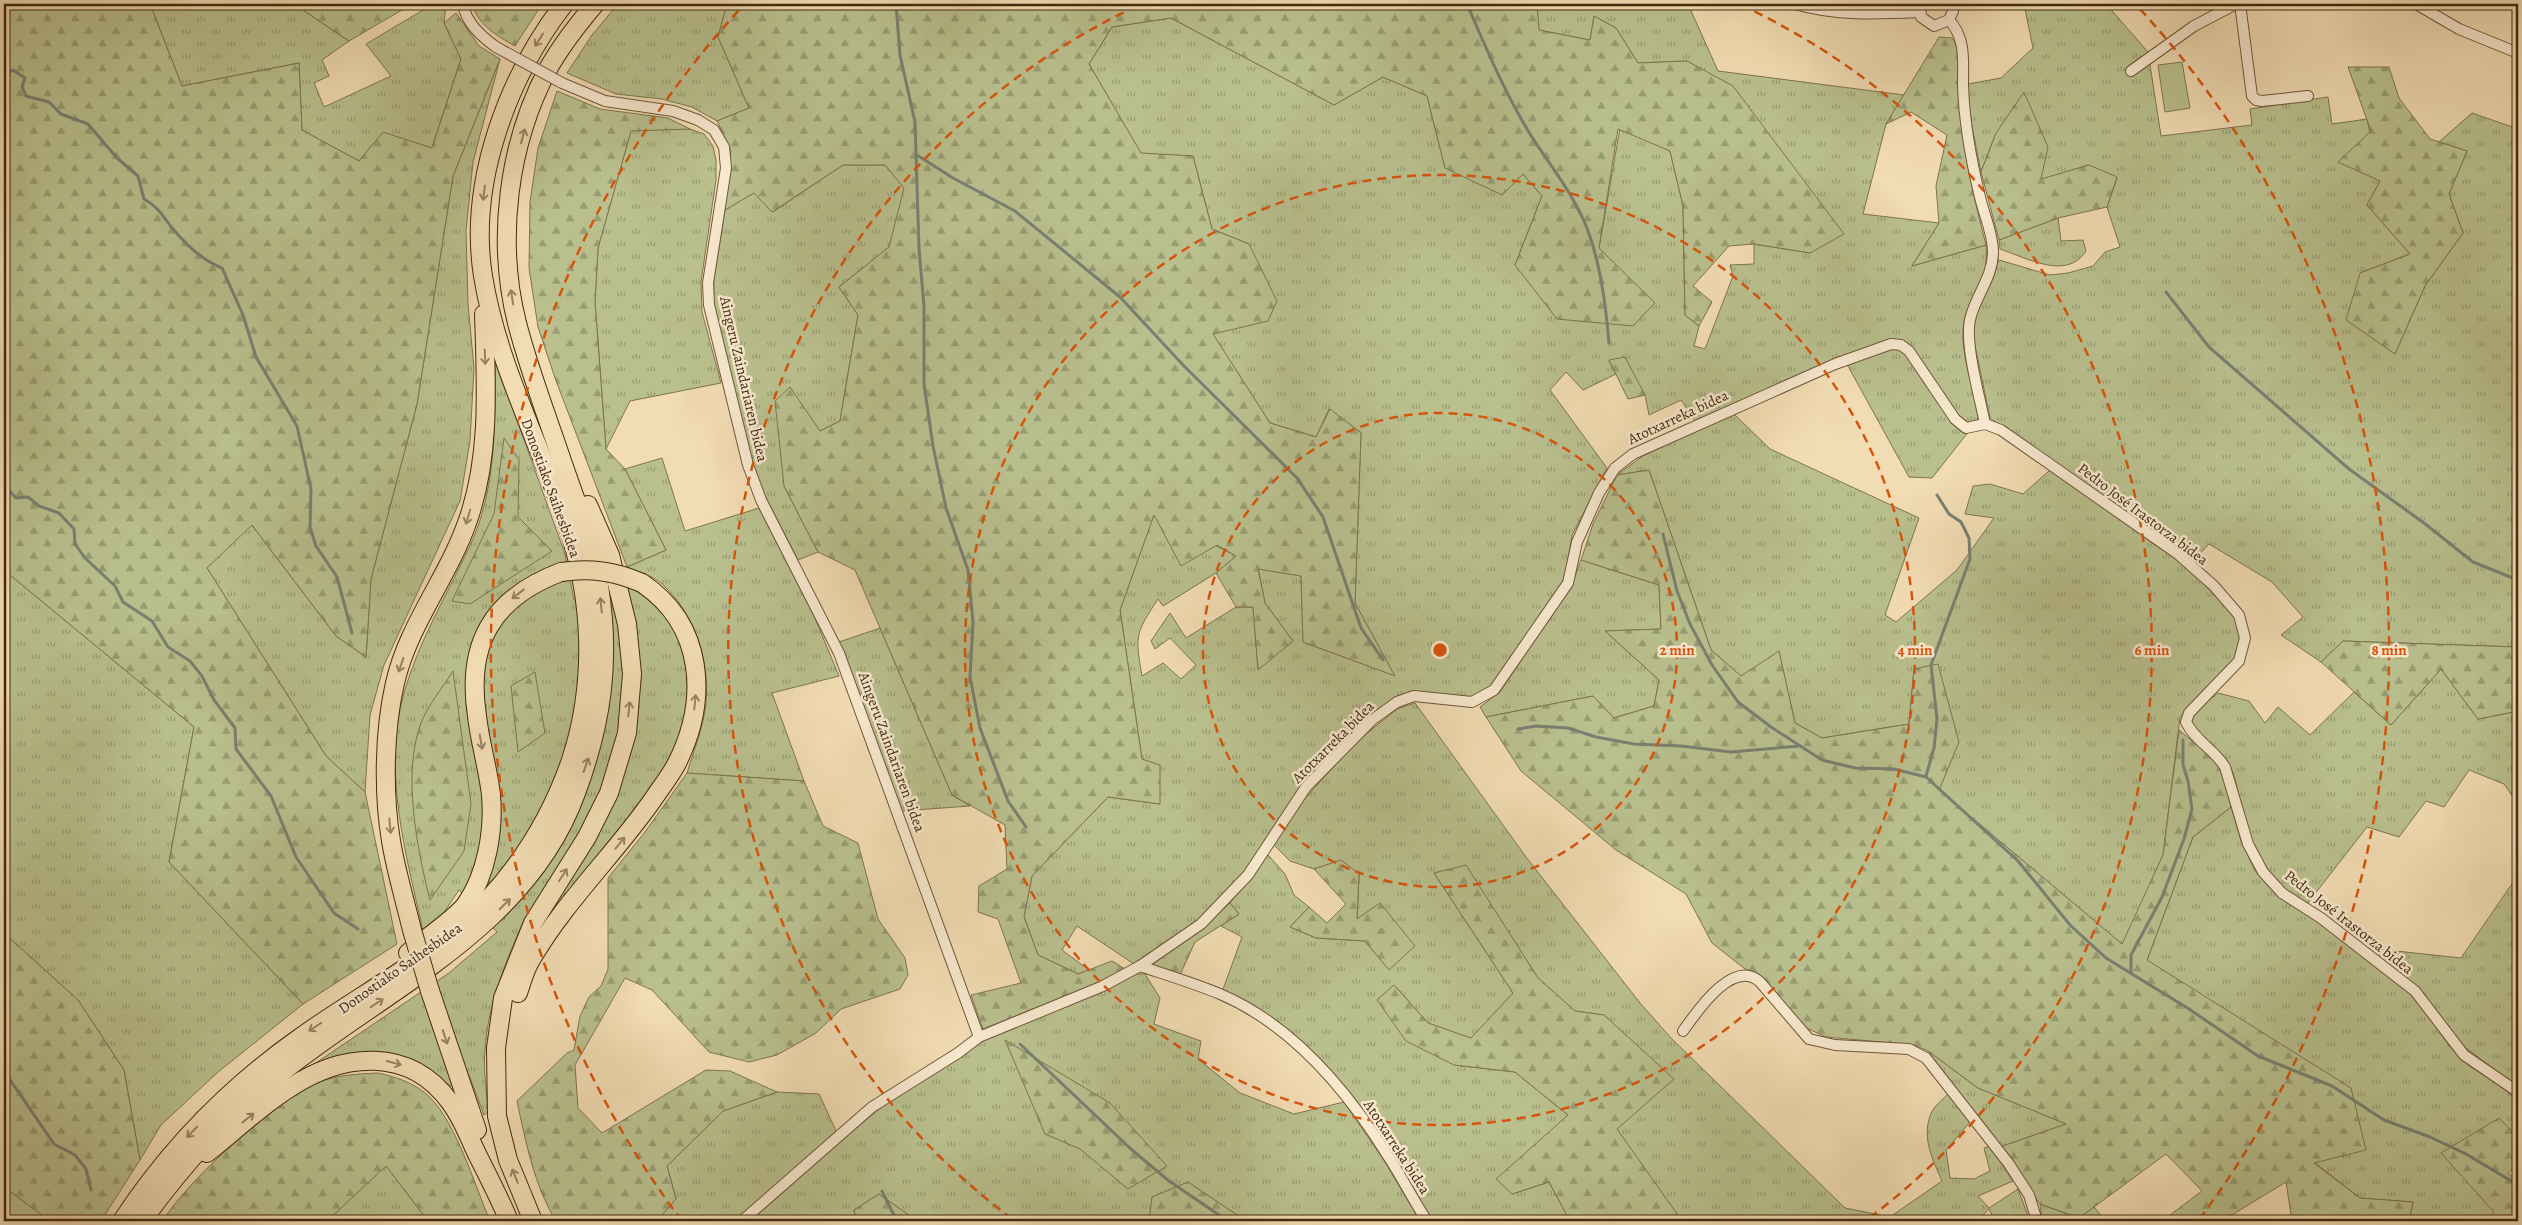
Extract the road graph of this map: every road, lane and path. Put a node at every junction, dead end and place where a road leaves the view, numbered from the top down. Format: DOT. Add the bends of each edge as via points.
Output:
graph roads {
  1 [pos="463,4"];
  2 [pos="564,4"];
  3 [pos="595,4"];
  4 [pos="1795,4"];
  5 [pos="1953,4"];
  6 [pos="2238,4"];
  7 [pos="2416,4"];
  8 [pos="1919,8"];
  9 [pos="1949,20"];
  10 [pos="2518,53"];
  11 [pos="2131,71"];
  12 [pos="2308,96"];
  13 [pos="482,273"];
  14 [pos="540,394"];
  15 [pos="1985,424"];
  16 [pos="1140,966"];
  17 [pos="344,1008"];
  18 [pos="1682,1032"];
  19 [pos="979,1037"];
  20 [pos="495,1083"];
  21 [pos="2518,1092"];
  22 [pos="181,1169"];
  23 [pos="501,1202"];
  24 [pos="122,1221"];
  25 [pos="142,1221"];
  26 [pos="510,1221"];
  27 [pos="533,1221"];
  28 [pos="742,1221"];
  29 [pos="1427,1221"];
  30 [pos="2037,1221"];
  1 -- 19 [label="street, Aingeru Zaindariaren bidea, bridge" via="470,23 496,47 562,83 604,101 673,111 698,120 714,130 724,147 726,168 708,283 708,304 740,437 761,500 839,653"];
  2 -- 13 [label="highway, Donostiako Saihesbidea, one-way" via="527,59 500,121 482,208"];
  14 -- 3 [label="highway, Donostiako Saihesbidea, one-way" via="517,322 506,255 510,184 528,118 548,68"];
  4 -- 8 [label="street" via="1813,9 1871,14"];
  5 -- 9 [label="street"];
  6 -- 11 [label="street" via="2194,26"];
  6 -- 12 [label="street" via="2252,96 2262,101"];
  7 -- 10 [label="street" via="2459,29"];
  8 -- 9 [label="street" via="1925,22 1934,26"];
  9 -- 15 [label="street" via="1958,30 1963,46 1964,105 1973,166 1993,252 1968,332"];
  13 -- 17 [label="highway, Donostiako Saihesbidea" via="501,350 563,512 580,571 588,640 583,710 573,755 555,800 532,843 504,882 452,933"];
  13 -- 23 [label="highway, one-way, bridge" via="486,363 484,454 468,520 408,643 395,683 386,754 391,842 412,930"];
  20 -- 14 [label="highway, one-way" via="503,998 533,923 587,837 609,793 626,733 632,674 627,624 610,555"];
  22 -- 14 [label="highway, Donostiako Saihesbidea, one-way" via="228,1117 263,1087 336,1030 438,961 481,927 510,899 545,855 574,798 592,748 603,697 603,625 599,584 588,540"];
  15 -- 16 [label="street, Atotxarreka bidea" via="1966,428 1955,419 1909,351 1901,345 1891,344 1746,402 1633,454 1615,468 1599,493 1577,542 1568,583 1494,690 1472,702 1414,696 1397,702 1372,720 1306,787 1248,875 1201,924"];
  15 -- 21 [label="street, Pedro José Irastorza bidea" via="2001,430 2178,554 2214,586 2238,615 2245,638 2240,661 2189,713 2186,722 2191,732 2219,756 2225,767 2248,844 2263,872 2282,893 2321,918 2414,991 2464,1055"];
  16 -- 19 [label="street, Atotxarreka bidea" via="1103,986"];
  16 -- 29 [label="street, Atotxarreka bidea" via="1220,994 1260,1016 1295,1043 1323,1069 1352,1104"];
  20 -- 17 [label="highway, one-way, bridge" via="513,1004 531,959 565,910 647,808 677,764 692,724 697,684 691,646 672,610 659,595 642,584 603,570 561,572 540,580 502,607 479,647 474,670 474,693 491,794 488,851 466,904"];
  17 -- 24 [label="highway, Donostiako Saihesbidea, one-way" via="296,1040 211,1112 155,1175"];
  18 -- 30 [label="street" via="1716,991 1730,980 1744,975 1760,982 1809,1039 1824,1044 1918,1052 1941,1075 2009,1164 2029,1195"];
  19 -- 28 [label="street" via="872,1108"];
  27 -- 20 [label="highway, one-way" via="508,1160 497,1116"];
  22 -- 23 [label="highway, one-way" via="200,1158 247,1118 298,1082 336,1064 382,1060 417,1072 450,1101 462,1119"];
  22 -- 25 [label="highway, Donostiako Saihesbidea"];
  23 -- 26 [label="highway"];
}
